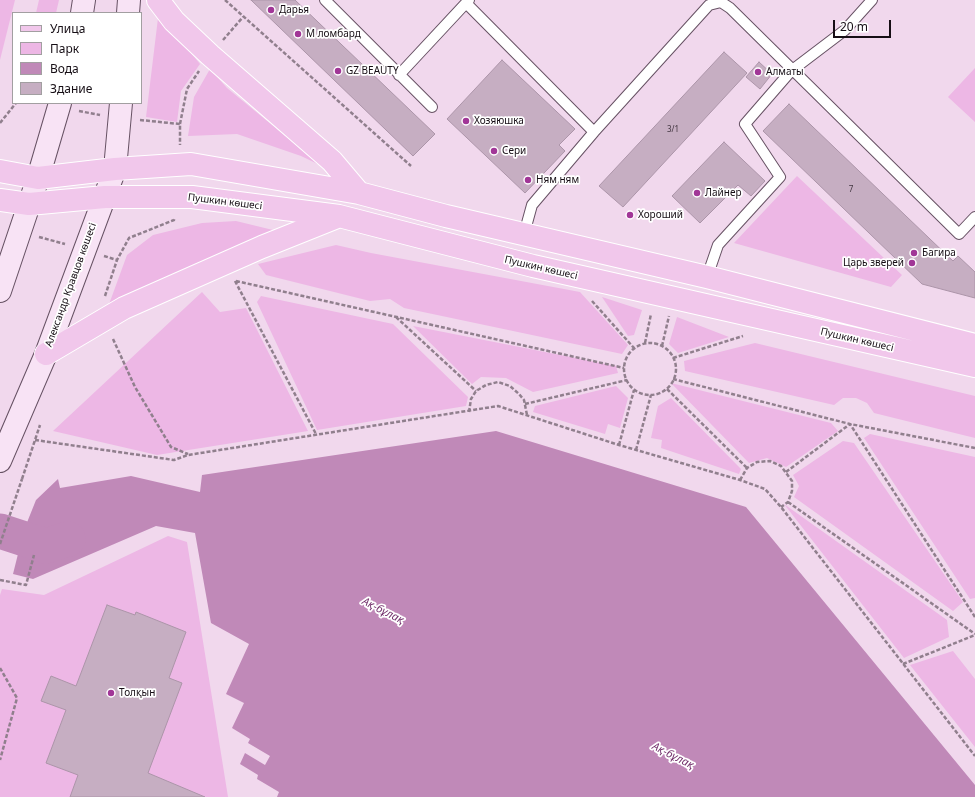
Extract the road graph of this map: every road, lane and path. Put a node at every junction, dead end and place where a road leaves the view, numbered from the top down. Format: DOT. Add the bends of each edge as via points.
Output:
graph roads {
  1 [pos="84,0"];
  2 [pos="130,0"];
  3 [pos="158,0"];
  4 [pos="225,0"];
  5 [pos="325,0"];
  6 [pos="872,0"];
  7 [pos="467,2"];
  8 [pos="82,12"];
  9 [pos="128,12"];
  10 [pos="243,16"];
  11 [pos="210,55"];
  12 [pos="791,71"];
  13 [pos="399,75"];
  14 [pos="15,104"];
  15 [pos="60,104"];
  16 [pos="121,104"];
  17 [pos="432,107"];
  18 [pos="0,123"];
  19 [pos="180,124"];
  20 [pos="594,132"];
  21 [pos="411,166"];
  22 [pos="115,169"];
  23 [pos="0,171"];
  24 [pos="38,178"];
  25 [pos="359,193"];
  26 [pos="104,197"];
  27 [pos="0,200"];
  28 [pos="29,204"];
  29 [pos="339,216"];
  30 [pos="975,217"];
  31 [pos="524,234"];
  32 [pos="117,260"];
  33 [pos="706,278"];
  34 [pos="235,281"];
  35 [pos="227,284"];
  36 [pos="0,291"];
  37 [pos="589,297"];
  38 [pos="671,310"];
  39 [pos="652,313"];
  40 [pos="396,317"];
  41 [pos="112,325"];
  42 [pos="748,334"];
  43 [pos="645,343"];
  44 [pos="975,345"];
  45 [pos="662,346"];
  46 [pos="634,348"];
  47 [pos="46,354"];
  48 [pos="673,358"];
  49 [pos="975,366"];
  50 [pos="624,368"];
  51 [pos="673,379"];
  52 [pos="627,380"];
  53 [pos="667,389"];
  54 [pos="634,390"];
  55 [pos="476,391"];
  56 [pos="651,395"];
  57 [pos="525,404"];
  58 [pos="469,412"];
  59 [pos="527,415"];
  60 [pos="42,420"];
  61 [pos="850,424"];
  62 [pos="316,434"];
  63 [pos="35,440"];
  64 [pos="619,445"];
  65 [pos="975,448"];
  66 [pos="636,450"];
  67 [pos="188,455"];
  68 [pos="0,461"];
  69 [pos="747,468"];
  70 [pos="786,472"];
  71 [pos="740,480"];
  72 [pos="788,502"];
  73 [pos="781,507"];
  74 [pos="0,544"];
  75 [pos="34,555"];
  76 [pos="0,580"];
  77 [pos="975,618"];
  78 [pos="975,634"];
  79 [pos="903,664"];
  80 [pos="0,668"];
  81 [pos="975,756"];
  82 [pos="0,760"];
  1 -- 8 [label="main road"];
  2 -- 9 [label="main road"];
  3 -- 11 [label="main road" via="174,21"];
  4 -- 10 [label="path"];
  5 -- 13 [label="lane"];
  6 -- 12 [label="lane" via="845,30"];
  7 -- 13 [label="lane"];
  7 -- 20 [label="lane"];
  10 -- 11 [label="path"];
  10 -- 21 [label="path"];
  11 -- 19 [label="path" via="187,90"];
  11 -- 25 [label="main road" via="332,161"];
  12 -- 20 [label="lane" via="730,8 721,2 709,5"];
  12 -- 30 [label="lane" via="959,234"];
  12 -- 33 [label="lane" via="745,124 780,177 718,246"];
  13 -- 17 [label="lane"];
  14 -- 18 [label="path"];
  15 -- 24 [label="main road"];
  16 -- 22 [label="main road, Александр Кравцов көшесі"];
  20 -- 31 [label="lane" via="532,205"];
  22 -- 24 [label="main road"];
  22 -- 25 [label="main road" via="191,164"];
  22 -- 26 [label="main road, Александр Кравцов көшесі"];
  23 -- 24 [label="main road"];
  24 -- 28 [label="main road"];
  25 -- 31 [label="main road"];
  26 -- 28 [label="main road, Пушкин көшесі"];
  26 -- 29 [label="main road, Пушкин көшесі" via="192,197"];
  26 -- 47 [label="main road, Александр Кравцов көшесі"];
  27 -- 28 [label="main road, Пушкин көшесі"];
  28 -- 36 [label="main road"];
  29 -- 41 [label="main road" via="262,246"];
  29 -- 49 [label="main road, Пушкин көшесі" via="533,266"];
  31 -- 33 [label="main road"];
  32 -- 41 [label="path" via="102,303"];
  33 -- 44 [label="main road"];
  34 -- 35 [label="path"];
  34 -- 40 [label="path"];
  34 -- 62 [label="path"];
  37 -- 46 [label="path"];
  38 -- 45 [label="path"];
  39 -- 43 [label="path"];
  40 -- 50 [label="path"];
  40 -- 55 [label="path"];
  41 -- 47 [label="main road"];
  41 -- 67 [label="path" via="111,337 135,387 171,447"];
  42 -- 48 [label="path"];
  43 -- 45 [label="path"];
  43 -- 46 [label="path"];
  45 -- 48 [label="path"];
  46 -- 50 [label="path" via="626,359"];
  47 -- 68 [label="main road, Александр Кравцов көшесі"];
  48 -- 51 [label="path" via="676,366"];
  50 -- 52 [label="path"];
  51 -- 53 [label="path"];
  51 -- 61 [label="path"];
  52 -- 54 [label="path"];
  52 -- 57 [label="path"];
  53 -- 56 [label="path"];
  53 -- 69 [label="path"];
  54 -- 56 [label="path"];
  54 -- 64 [label="path"];
  55 -- 57 [label="path" via="498,382 510,386"];
  55 -- 58 [label="path" via="471,399"];
  56 -- 66 [label="path"];
  57 -- 59 [label="path"];
  58 -- 59 [label="path" via="498,406"];
  58 -- 62 [label="path"];
  59 -- 64 [label="path"];
  60 -- 63 [label="path"];
  61 -- 65 [label="path"];
  61 -- 70 [label="path"];
  61 -- 77 [label="path"];
  62 -- 67 [label="path"];
  63 -- 67 [label="path" via="174,460"];
  63 -- 74 [label="path, bridge"];
  64 -- 66 [label="path"];
  66 -- 71 [label="path"];
  69 -- 70 [label="path" via="757,462 770,461 781,466"];
  69 -- 71 [label="path"];
  70 -- 72 [label="path" via="792,480"];
  71 -- 73 [label="path" via="766,489"];
  72 -- 73 [label="path"];
  72 -- 78 [label="path"];
  73 -- 79 [label="path"];
  75 -- 76 [label="path" via="26,585"];
  78 -- 79 [label="path"];
  79 -- 81 [label="path"];
  80 -- 82 [label="path" via="17,698"];
}
